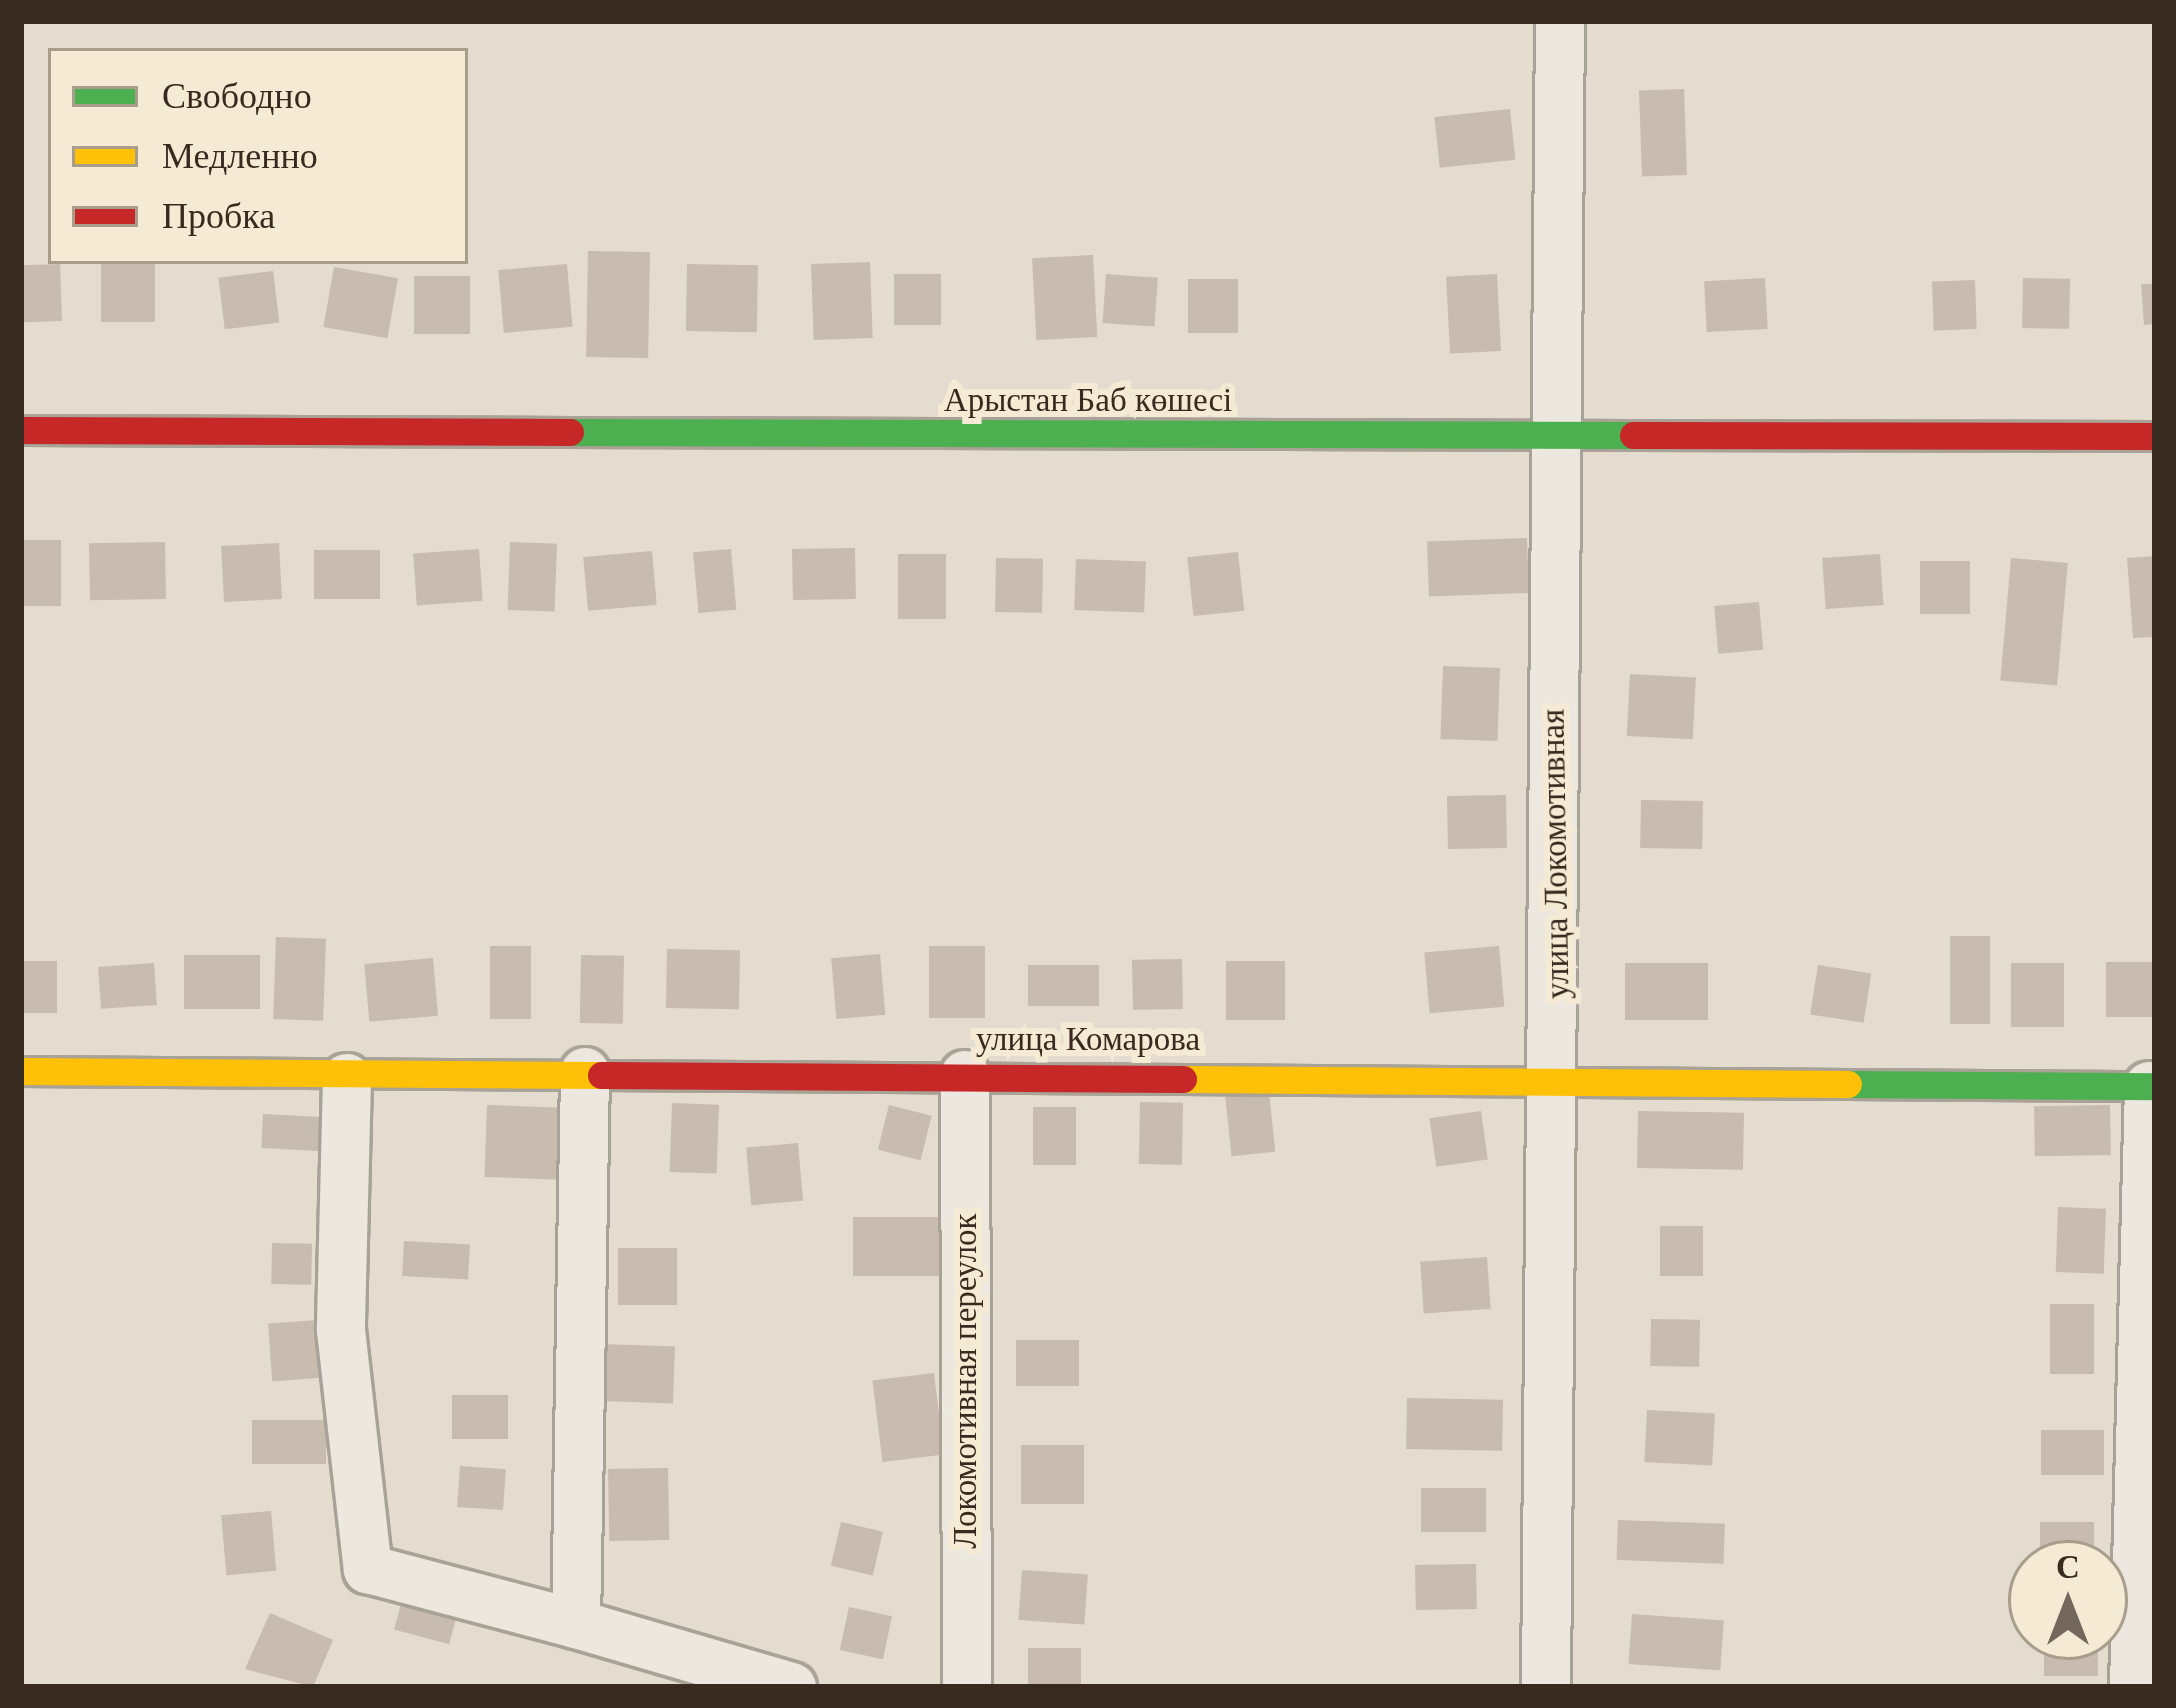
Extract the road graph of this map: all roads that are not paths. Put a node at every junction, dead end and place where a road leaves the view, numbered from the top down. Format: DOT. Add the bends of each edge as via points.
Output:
graph roads {
  1 [pos="1560,21"];
  2 [pos="21,430"];
  3 [pos="2155,436"];
  4 [pos="1550,440"];
  5 [pos="21,1072"];
  6 [pos="585,1072"];
  7 [pos="965,1075"];
  8 [pos="347,1078"];
  9 [pos="1559,1079"];
  10 [pos="2152,1086"];
  11 [pos="576,1624"];
  12 [pos="2144,1628"];
  13 [pos="792,1687"];
  14 [pos="967,1687"];
  15 [pos="1546,1687"];
  16 [pos="2134,1687"];
  1 -- 4 [label="street, улица Локомотивная"];
  2 -- 4 [label="street, Арыстан Баб көшесі"];
  3 -- 4 [label="street, Арыстан Баб көшесі"];
  4 -- 9 [label="street, улица Локомотивная"];
  5 -- 8 [label="street, улица Комарова"];
  6 -- 7 [label="street, улица Комарова"];
  6 -- 8 [label="street, улица Комарова"];
  6 -- 11 [label="street"];
  7 -- 9 [label="street, улица Комарова"];
  7 -- 14 [label="street, Локомотивная переулок"];
  8 -- 11 [label="street" via="341,1330 368,1569"];
  9 -- 10 [label="street, улица Комарова"];
  9 -- 15 [label="street, улица Локомотивная"];
  10 -- 12 [label="street"];
  11 -- 13 [label="street"];
  12 -- 16 [label="street"];
}
